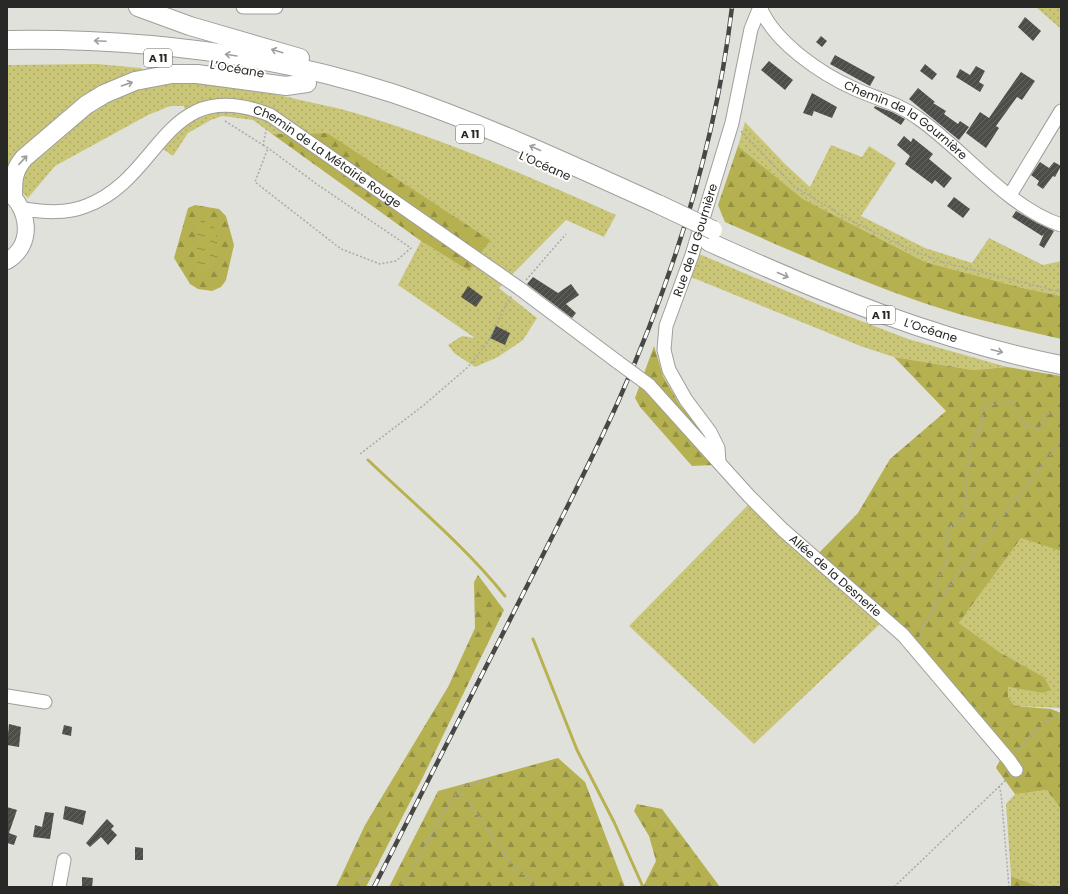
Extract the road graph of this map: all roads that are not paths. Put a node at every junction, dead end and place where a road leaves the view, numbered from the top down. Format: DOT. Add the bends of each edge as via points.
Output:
graph roads {
  1 [pos="138,7"];
  2 [pos="243,7"];
  3 [pos="276,7"];
  4 [pos="760,7"];
  5 [pos="7,40"];
  6 [pos="7,53"];
  7 [pos="308,83"];
  8 [pos="391,93"];
  9 [pos="1061,111"];
  10 [pos="1010,195"];
  11 [pos="14,199"];
  12 [pos="658,212"];
  13 [pos="1061,225"];
  14 [pos="711,236"];
  15 [pos="7,261"];
  16 [pos="1061,352"];
  17 [pos="1061,365"];
  18 [pos="649,385"];
  19 [pos="719,462"];
  20 [pos="7,696"];
  21 [pos="45,702"];
  22 [pos="1013,765"];
  23 [pos="64,860"];
  24 [pos="59,887"];
  8 -- 1 [label="highway, one-way" via="374,80 190,26"];
  2 -- 3 [label="street"];
  4 -- 10 [label="street, Chemin de la Gournière" via="774,31 818,69 855,89 904,108"];
  4 -- 19 [label="street, Rue de la Gournière" via="751,29 732,123 692,255 666,326 664,350 668,370 710,432 718,448"];
  8 -- 5 [label="highway, L’Océane / A 11, one-way" via="275,63 195,50 106,42"];
  6 -- 7 [label="highway, L’Océane / A 11" via="77,52 147,57 216,65"];
  11 -- 7 [label="highway, one-way" via="13,177 16,167 24,158 86,105 121,86 154,76 172,74 218,76 286,86"];
  7 -- 12 [label="highway, L’Océane / A 11" via="393,107 466,133"];
  12 -- 8 [label="highway, L’Océane / A 11, one-way" via="506,136"];
  9 -- 10 [label="street"];
  10 -- 13 [label="street, Chemin de la Gournière" via="1032,212"];
  11 -- 15 [label="main road" via="26,228 23,242 16,254"];
  11 -- 18 [label="street, Chemin de La Métairie Rouge, bridge" via="42,212 87,206 102,199 135,173 174,126 194,112 227,104 247,107 270,115 519,288"];
  12 -- 14 [label="highway, L’Océane / A 11"];
  14 -- 16 [label="highway, L’Océane / A 11" via="906,311 976,333"];
  14 -- 17 [label="highway, L’Océane / A 11, one-way" via="794,281 908,325 969,344"];
  18 -- 19 [label="street, Allée de la Desnerie"];
  19 -- 22 [label="street, Allée de la Desnerie" via="784,530 903,635"];
  20 -- 21 [label="street"];
  23 -- 24 [label="street"];
}
